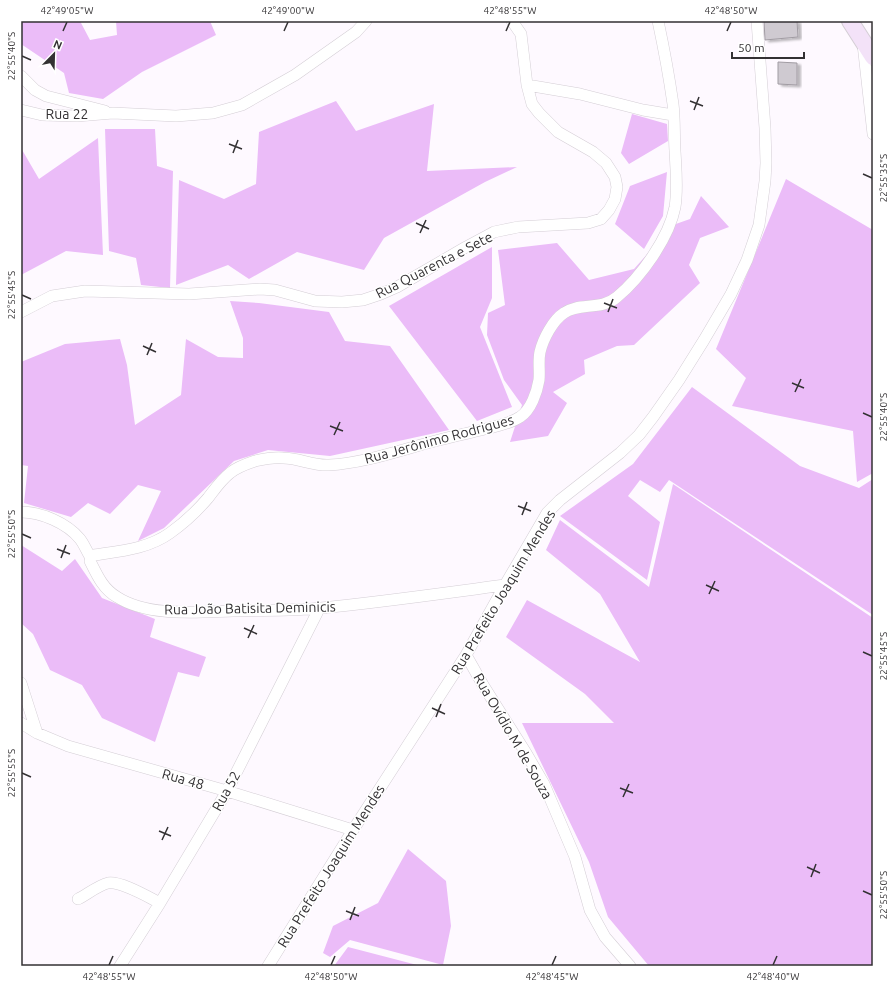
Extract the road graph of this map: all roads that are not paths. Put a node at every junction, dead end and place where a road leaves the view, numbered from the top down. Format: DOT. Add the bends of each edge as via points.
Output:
graph roads {
  1 [pos="366,21"];
  2 [pos="512,21"];
  3 [pos="658,21"];
  4 [pos="757,21"];
  5 [pos="850,21"];
  6 [pos="863,42"];
  7 [pos="873,57"];
  8 [pos="21,76"];
  9 [pos="527,85"];
  10 [pos="871,105"];
  11 [pos="21,110"];
  12 [pos="113,113"];
  13 [pos="673,115"];
  14 [pos="873,134"];
  15 [pos="21,312"];
  16 [pos="21,512"];
  17 [pos="91,558"];
  18 [pos="505,585"];
  19 [pos="319,608"];
  20 [pos="466,655"];
  21 [pos="21,683"];
  22 [pos="23,696"];
  23 [pos="22,727"];
  24 [pos="38,733"];
  25 [pos="227,791"];
  26 [pos="353,830"];
  27 [pos="78,899"];
  28 [pos="160,903"];
  29 [pos="120,966"];
  30 [pos="268,966"];
  31 [pos="630,966"];
  1 -- 12 [label="street" via="356,32 295,75 242,105 213,113 176,116"];
  2 -- 9 [label="street, Rua Quarenta e Sete" via="521,34"];
  3 -- 13 [label="street, Rua Jerônimo Rodrigues"];
  4 -- 18 [label="street, Rua Prefeito Joaquim Mendes" via="766,163 759,225 747,260 731,294 704,340 653,417 620,453 576,486 547,513"];
  5 -- 6 [label="main road"];
  6 -- 7 [label="main road"];
  6 -- 10 [label="street"];
  8 -- 12 [label="street" via="35,90 46,96"];
  9 -- 13 [label="street"];
  9 -- 15 [label="street, Rua Quarenta e Sete" via="532,104 539,113 558,132 593,152 606,163 615,177 615,199 601,219 588,223 518,227 494,232 397,287 362,300 315,301 275,290 260,289 189,294 85,291 52,296"];
  10 -- 14 [label="street"];
  11 -- 12 [label="street, Rua 22" via="42,115"];
  13 -- 17 [label="street, Rua Jerônimo Rodrigues" via="677,186 675,209 659,248 633,282 615,299 599,306 574,308 565,312 550,329 540,354 536,393 530,407 521,417 502,425 358,462 327,466 285,458 243,465 219,483 194,513 169,534 139,547 94,555"];
  16 -- 17 [label="street, Rua João Batisita Deminicis" via="30,512 60,522 80,538"];
  17 -- 19 [label="street, Rua João Batisita Deminicis" via="90,561 100,581 107,589 117,597 142,608 193,612"];
  18 -- 19 [label="street, Rua João Batisita Deminicis"];
  18 -- 20 [label="street, Rua Prefeito Joaquim Mendes"];
  19 -- 25 [label="street, Rua 52"];
  20 -- 26 [label="street, Rua Prefeito Joaquim Mendes"];
  20 -- 31 [label="street, Rua Ovídio M de Souza" via="544,784 575,857 590,910 605,936"];
  21 -- 22 [label="street"];
  22 -- 24 [label="street"];
  23 -- 24 [label="street, Rua 48"];
  24 -- 25 [label="street, Rua 48" via="68,746"];
  25 -- 26 [label="street, Rua 48"];
  25 -- 28 [label="street, Rua 52"];
  26 -- 30 [label="street, Rua Prefeito Joaquim Mendes"];
  27 -- 28 [label="street" via="112,883"];
  28 -- 29 [label="street, Rua 52"];
}
